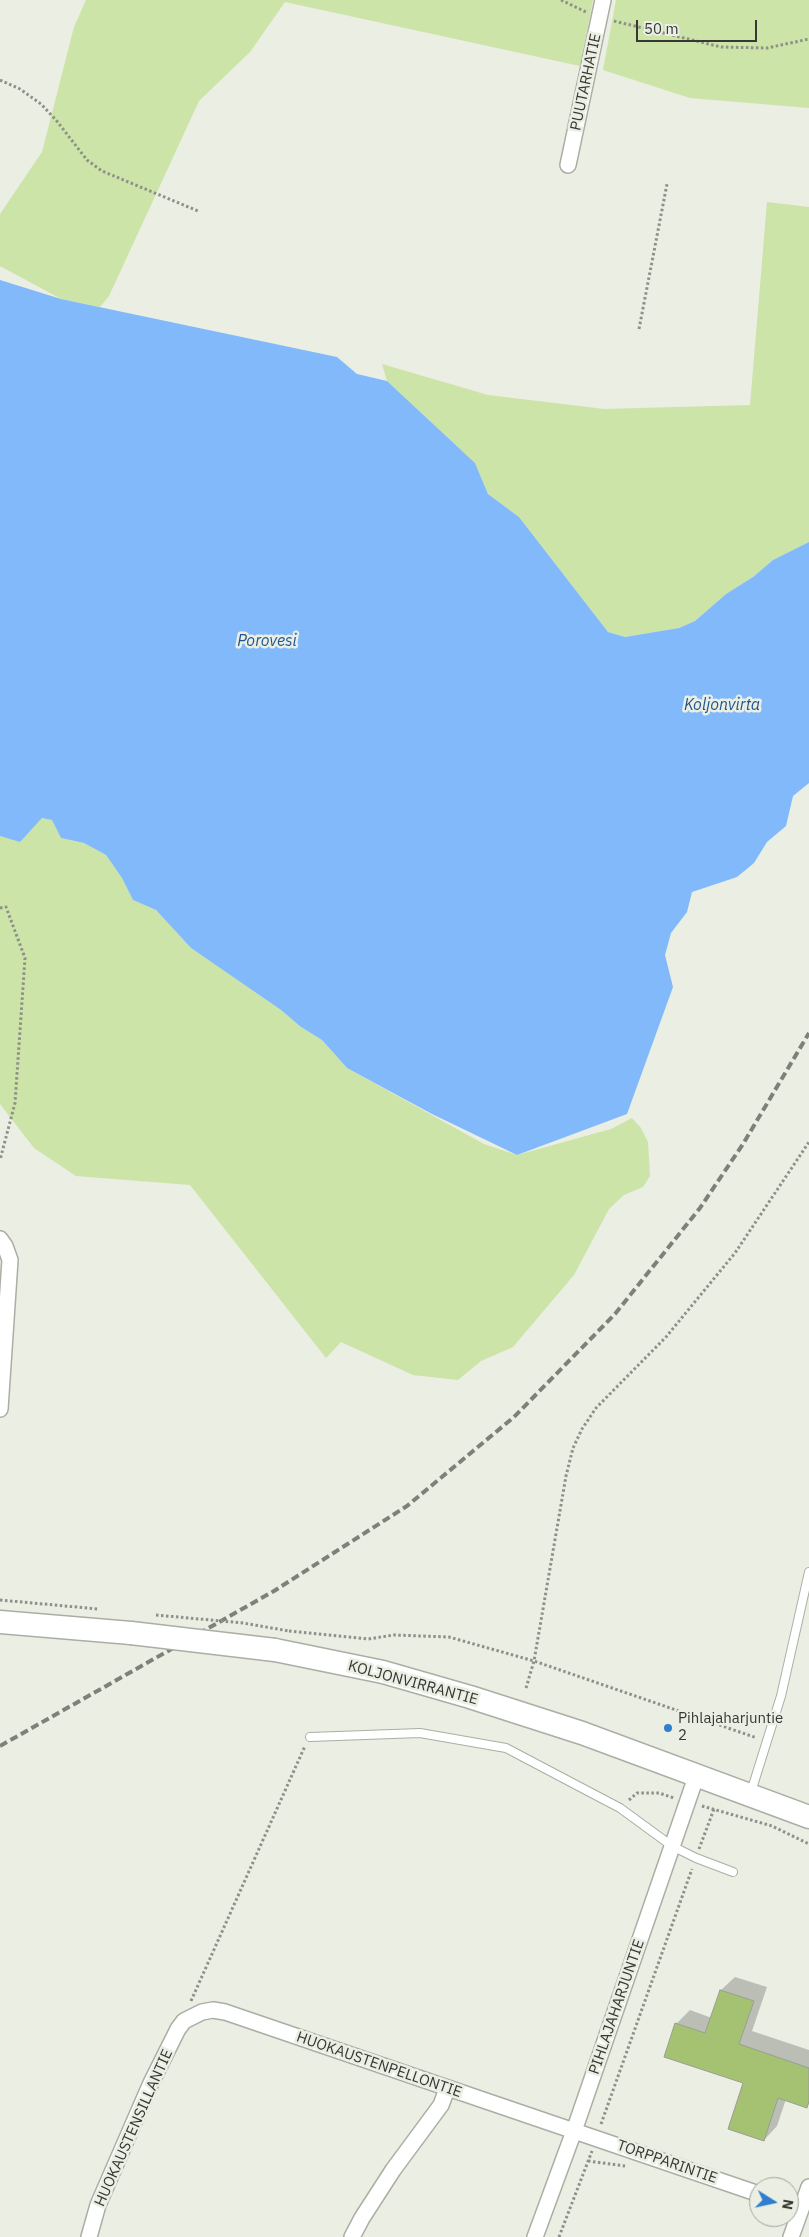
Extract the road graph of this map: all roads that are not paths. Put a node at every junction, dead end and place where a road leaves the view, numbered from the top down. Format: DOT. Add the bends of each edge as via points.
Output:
graph roads {
  1 [pos="604,0"];
  2 [pos="568,165"];
  3 [pos="0,1239"];
  4 [pos="0,1409"];
  5 [pos="809,1572"];
  6 [pos="0,1622"];
  7 [pos="310,1737"];
  8 [pos="696,1777"];
  9 [pos="750,1796"];
  10 [pos="809,1817"];
  11 [pos="672,1846"];
  12 [pos="733,1872"];
  13 [pos="184,2020"];
  14 [pos="447,2089"];
  15 [pos="574,2131"];
  16 [pos="809,2187"];
  17 [pos="749,2191"];
  18 [pos="800,2209"];
  19 [pos="89,2237"];
  20 [pos="352,2237"];
  21 [pos="535,2237"];
  22 [pos="791,2237"];
  1 -- 2 [label="street, PUUTARHATIE"];
  3 -- 4 [label="street" via="10,1260"];
  5 -- 9 [label="lane" via="781,1696"];
  6 -- 8 [label="main road, KOLJONVIRRANTIE, bridge" via="275,1650 383,1672 582,1733"];
  7 -- 11 [label="lane" via="420,1733 506,1748 620,1808"];
  8 -- 9 [label="main road, KOLJONVIRRANTIE"];
  8 -- 11 [label="street, PIHLAJAHARJUNTIE"];
  9 -- 10 [label="main road, KOLJONVIRRANTIE"];
  11 -- 12 [label="lane"];
  11 -- 15 [label="street, PIHLAJAHARJUNTIE"];
  13 -- 14 [label="street, HUOKAUSTENPELLONTIE" via="202,2012 225,2012"];
  13 -- 19 [label="street, HUOKAUSTENSILLANTIE" via="147,2092 98,2204"];
  14 -- 15 [label="street, HUOKAUSTENPELLONTIE"];
  14 -- 20 [label="street" via="441,2106 393,2170"];
  15 -- 17 [label="street, TORPPARINTIE"];
  15 -- 21 [label="street, PIHLAJAHARJUNTIE"];
  16 -- 18 [label="street"];
  18 -- 22 [label="street"];
}
